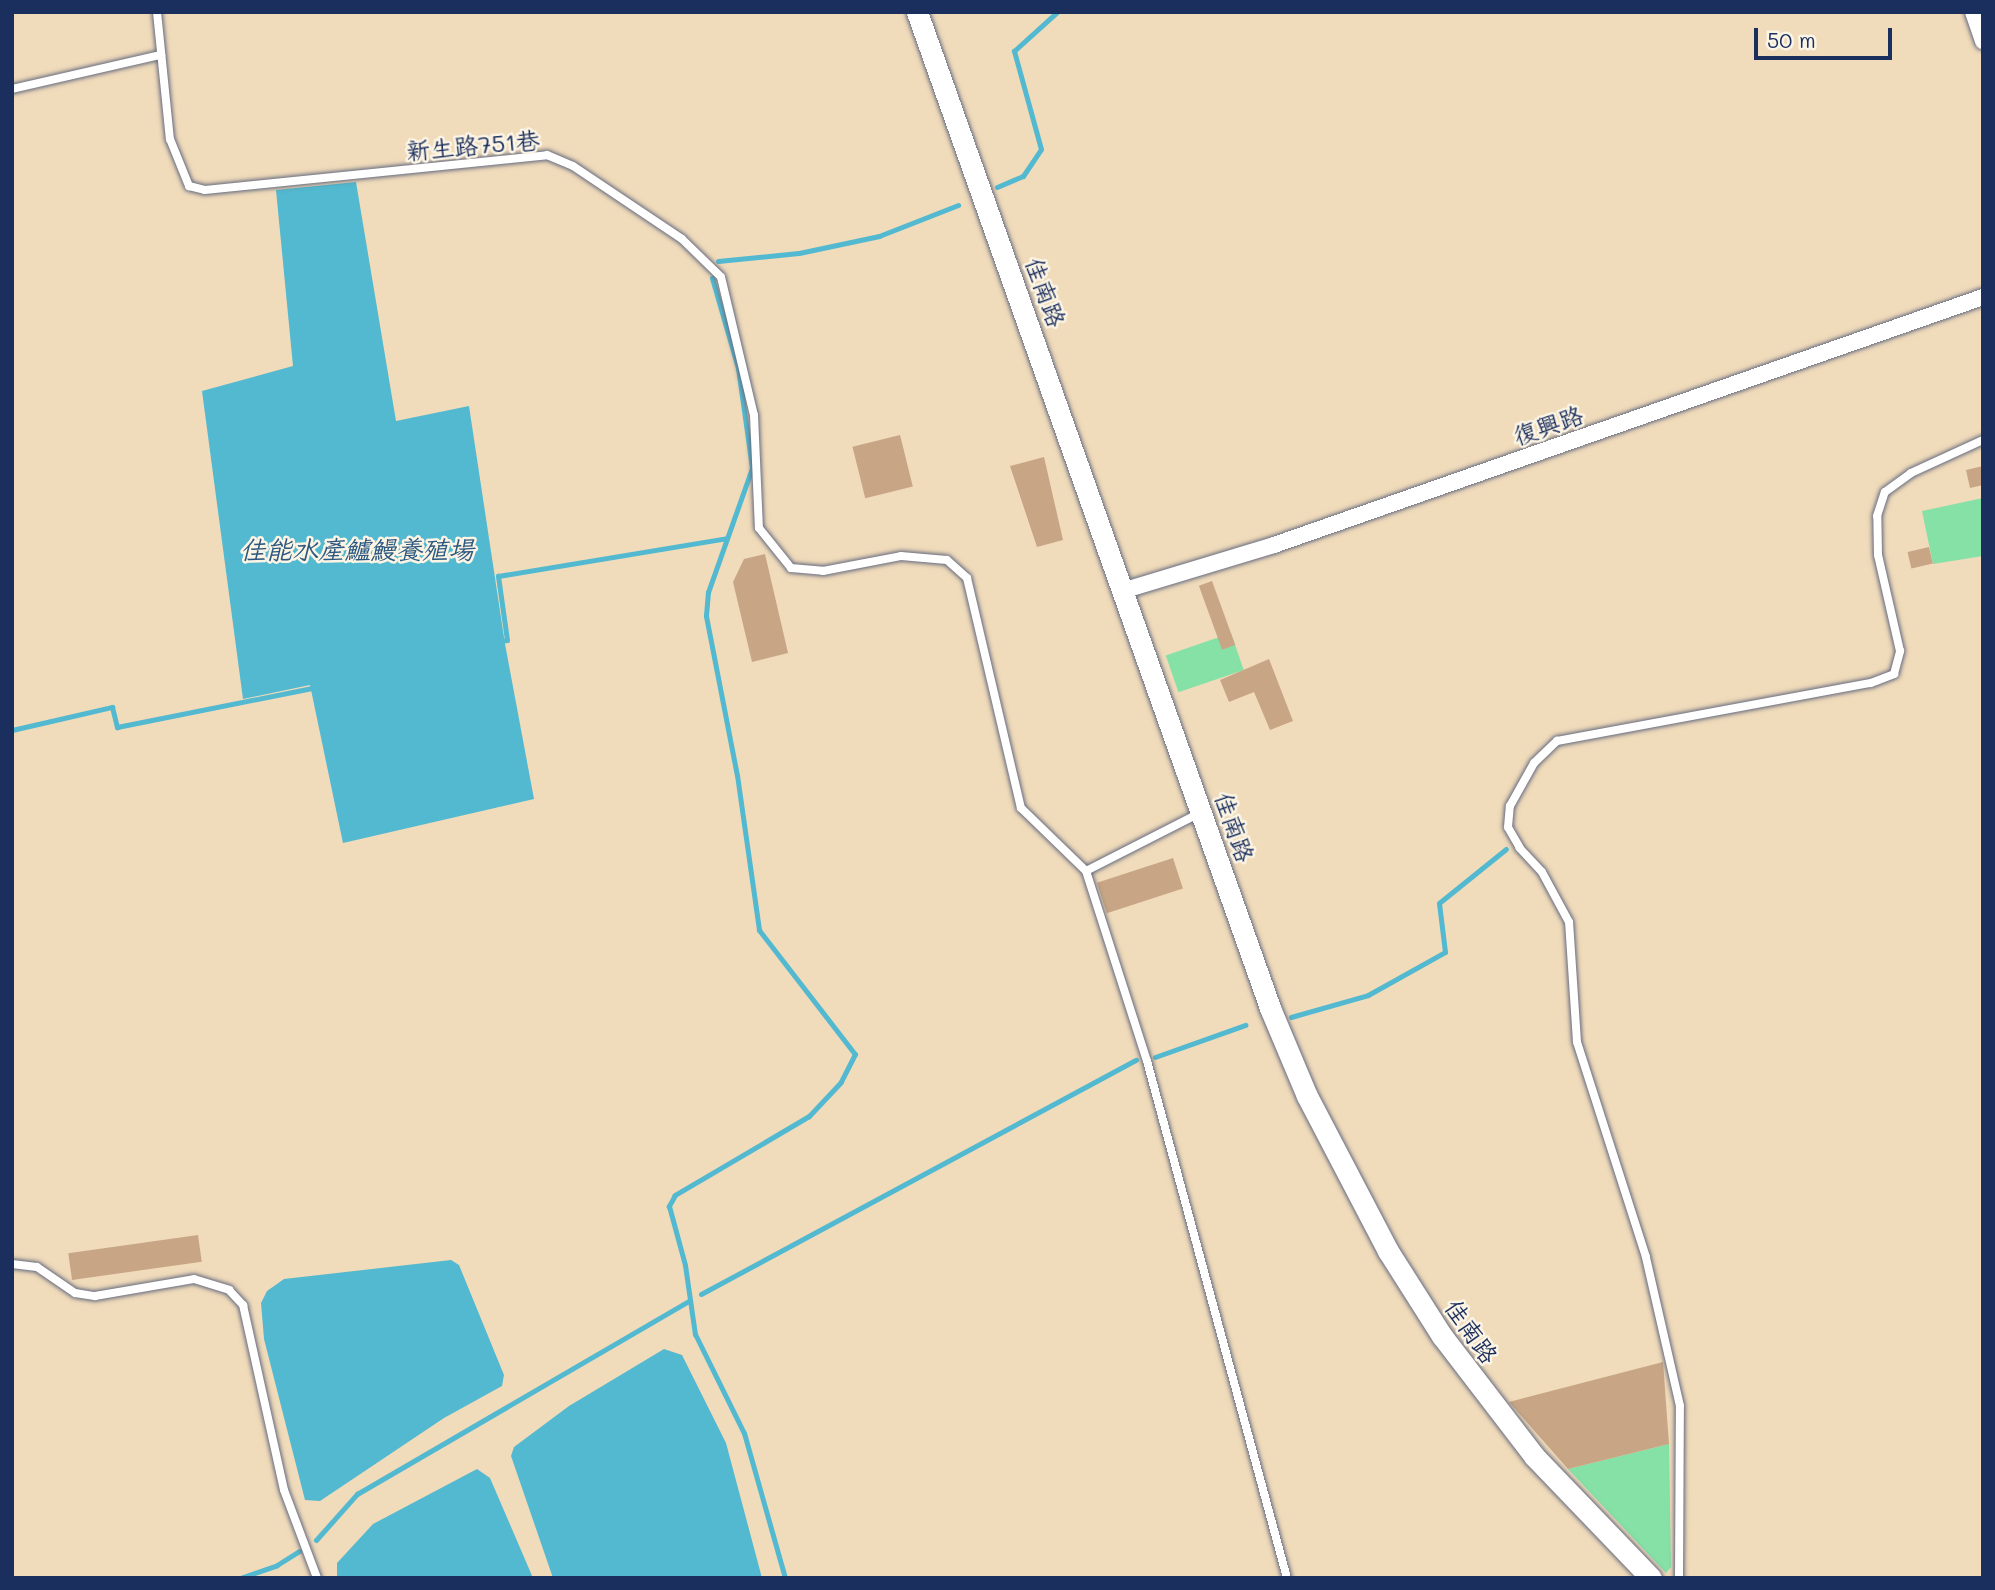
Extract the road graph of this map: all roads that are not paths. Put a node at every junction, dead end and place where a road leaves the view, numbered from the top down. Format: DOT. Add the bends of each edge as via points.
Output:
graph roads {
  1 [pos="157,12"];
  2 [pos="917,12"];
  3 [pos="1976,13"];
  4 [pos="1983,41"];
  5 [pos="161,55"];
  6 [pos="12,89"];
  7 [pos="1983,298"];
  8 [pos="1983,440"];
  9 [pos="1125,590"];
  10 [pos="1202,812"];
  11 [pos="1086,871"];
  12 [pos="12,1264"];
  13 [pos="317,1578"];
  14 [pos="1287,1578"];
  15 [pos="1651,1578"];
  16 [pos="1679,1578"];
  1 -- 5 [label="lane, 新生路751巷"];
  2 -- 9 [label="street, 佳南路"];
  3 -- 4 [label="street"];
  5 -- 6 [label="lane"];
  5 -- 11 [label="lane, 新生路751巷" via="170,139 189,186 205,190 547,155 573,166 682,239 721,277 754,415 759,528 791,568 824,571 901,556 947,559 967,578 1021,808"];
  7 -- 9 [label="street, 復興路" via="1274,545"];
  8 -- 16 [label="lane" via="1911,473 1885,492 1877,516 1878,555 1900,651 1894,674 1871,683 1557,741 1534,763 1510,806 1508,827 1542,872 1569,922 1577,1042 1646,1257 1680,1406"];
  9 -- 10 [label="street, 佳南路"];
  10 -- 11 [label="lane"];
  10 -- 15 [label="street, 佳南路" via="1270,1008 1307,1096 1388,1251 1442,1336 1534,1456"];
  11 -- 14 [label="lane" via="1147,1061"];
  12 -- 13 [label="lane" via="37,1267 75,1293 95,1296 184,1279 214,1282 229,1290 243,1306 284,1490"];
}
